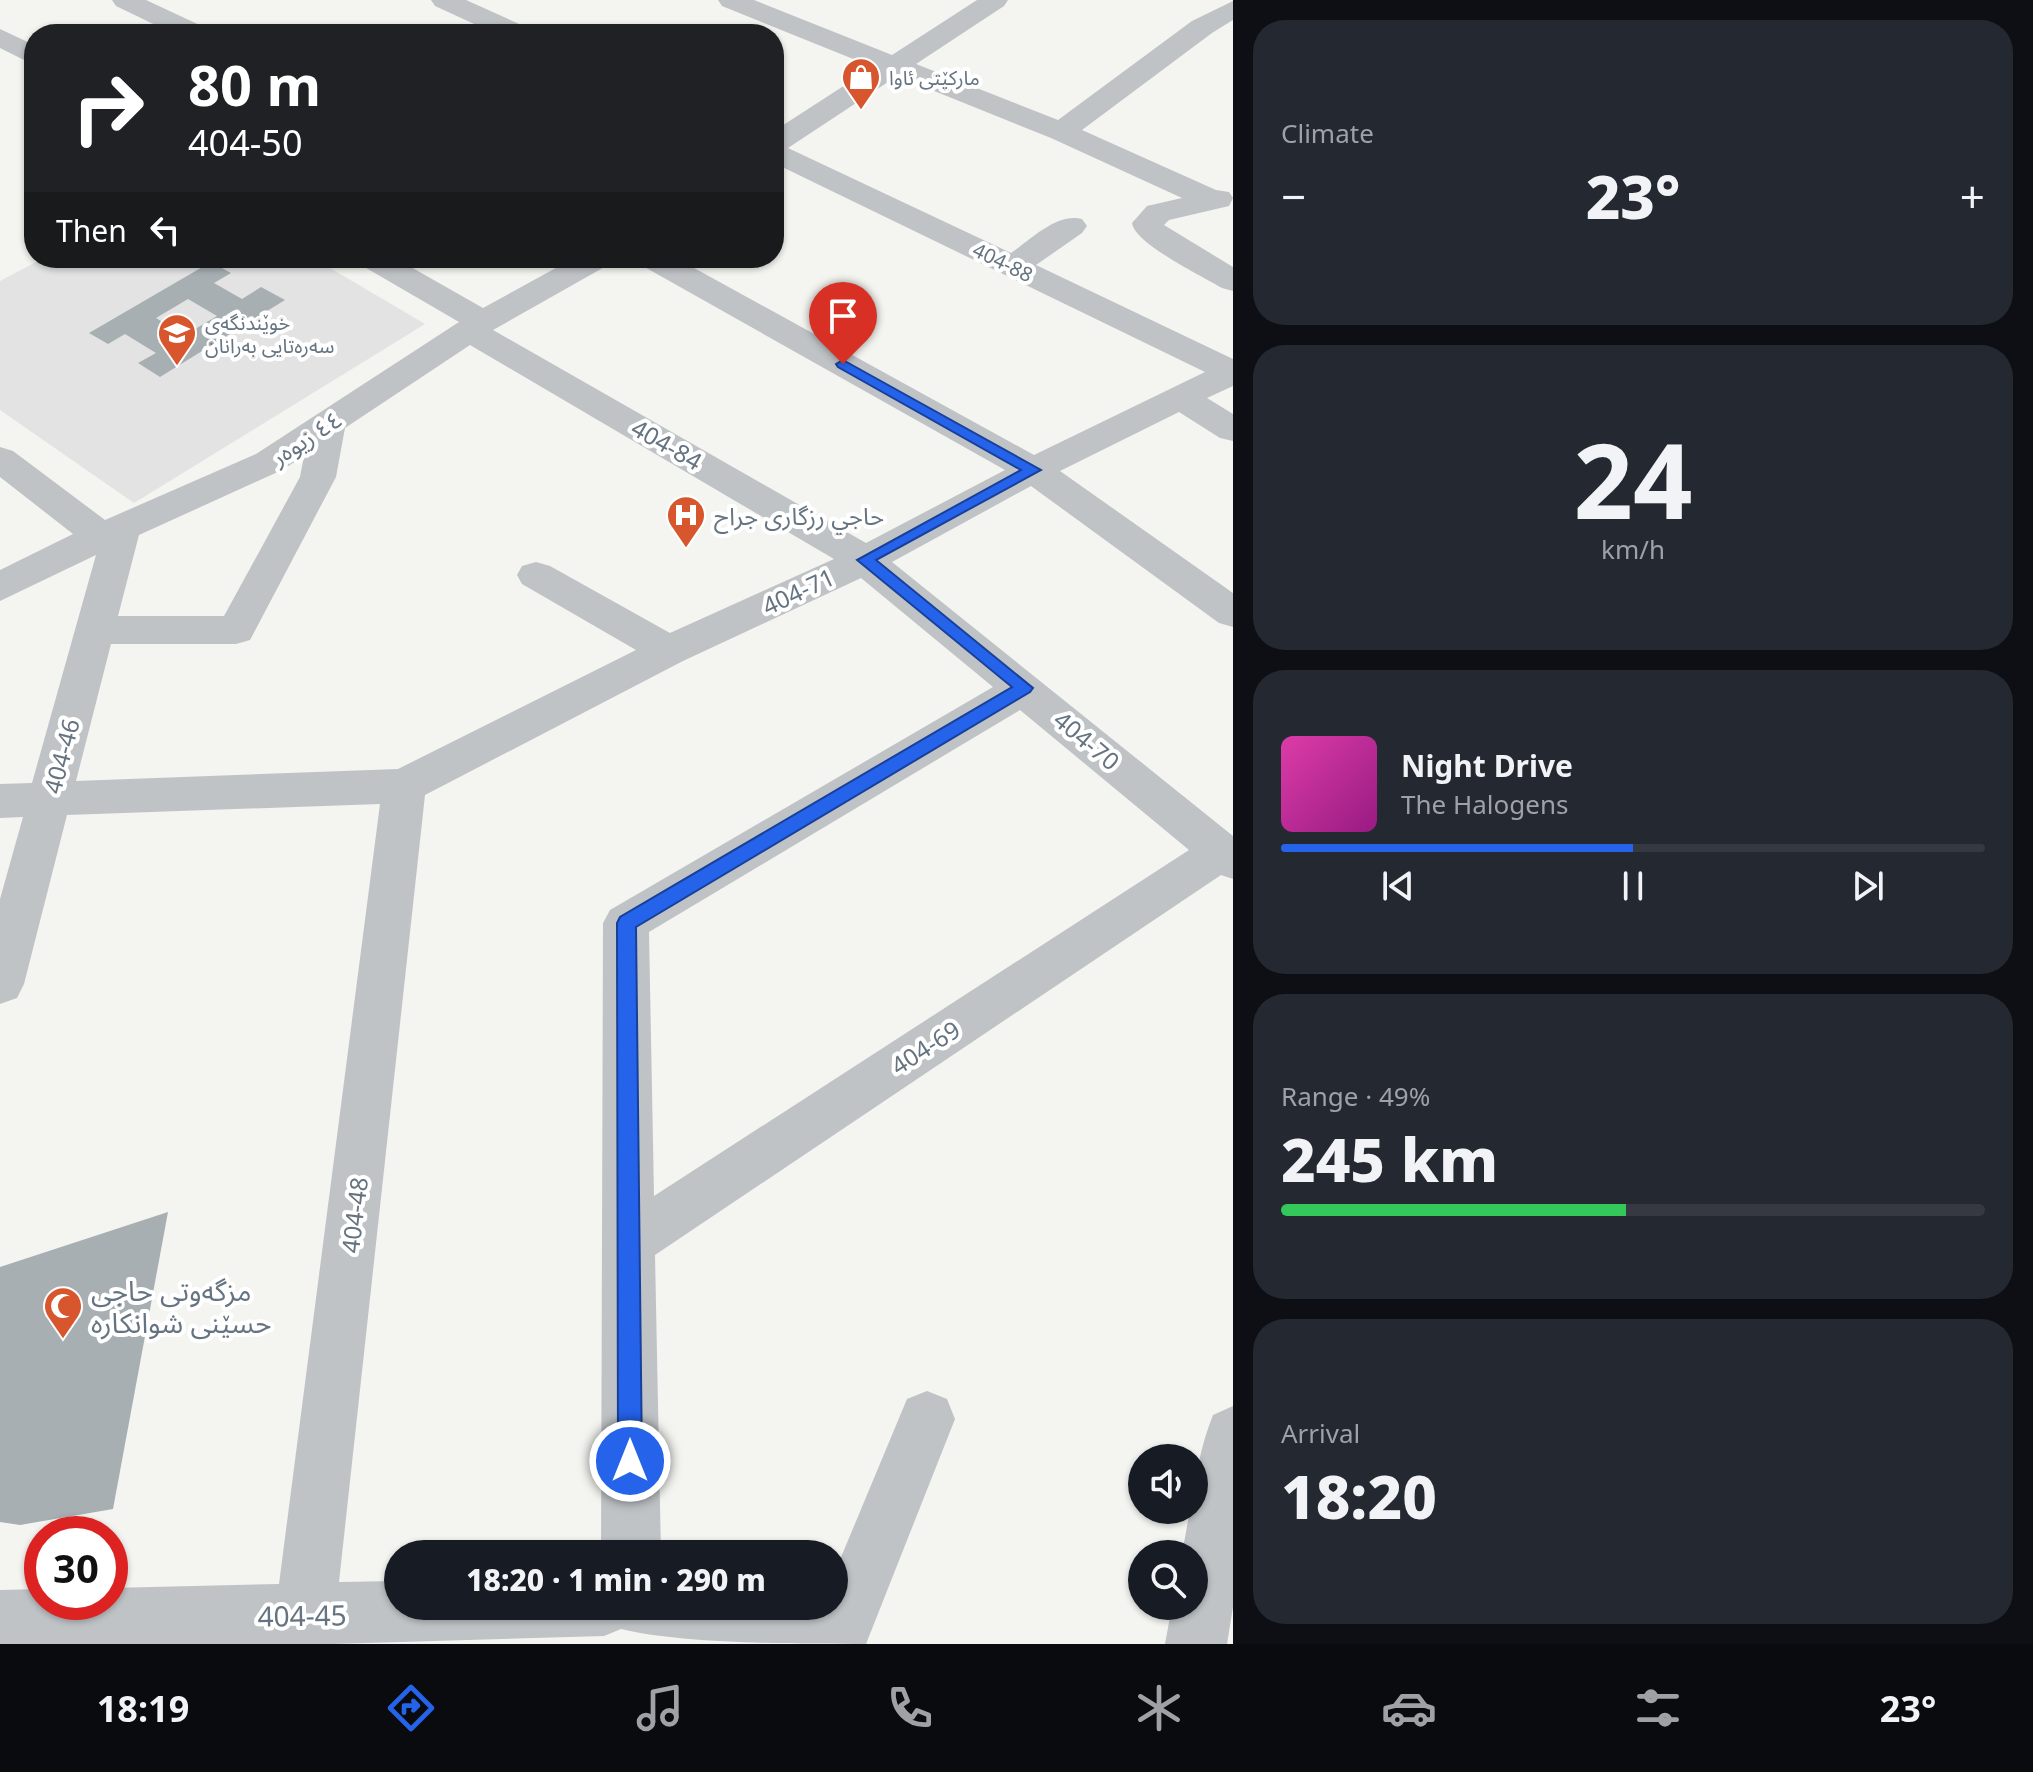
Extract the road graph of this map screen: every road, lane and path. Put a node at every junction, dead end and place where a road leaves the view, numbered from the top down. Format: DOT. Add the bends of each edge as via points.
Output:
graph roads {
  1 [pos="125,0"];
  2 [pos="444,0"];
  3 [pos="731,0"];
  4 [pos="995,0"];
  5 [pos="1233,9"];
  6 [pos="176,24"];
  7 [pos="496,24"];
  8 [pos="1202,27"];
  9 [pos="0,37"];
  10 [pos="1233,43"];
  11 [pos="24,51"];
  12 [pos="893,66"];
  13 [pos="1061,132"];
  14 [pos="784,137"];
  15 [pos="784,157"];
  16 [pos="1222,198"];
  17 [pos="1071,226"];
  18 [pos="1013,267"];
  19 [pos="387,268"];
  20 [pos="579,268"];
  21 [pos="670,268"];
  22 [pos="1233,281"];
  23 [pos="476,326"];
  24 [pos="1233,372"];
  25 [pos="1181,398"];
  26 [pos="328,423"];
  27 [pos="1233,430"];
  28 [pos="0,459"];
  29 [pos="1033,470"];
  30 [pos="112,532"];
  31 [pos="865,560"];
  32 [pos="536,575"];
  33 [pos="0,587"];
  34 [pos="1233,613"];
  35 [pos="95,630"];
  36 [pos="669,651"];
  37 [pos="1024,688"];
  38 [pos="404,786"];
  39 [pos="50,800"];
  40 [pos="0,801"];
  41 [pos="1227,856"];
  42 [pos="0,984"];
  43 [pos="628,1243"];
  44 [pos="927,1419"];
  45 [pos="1233,1435"];
  46 [pos="631,1540"];
  47 [pos="848,1613"];
  48 [pos="429,1620"];
  49 [pos="631,1620"];
  50 [pos="743,1620"];
  51 [pos="845,1620"];
  52 [pos="0,1621"];
  53 [pos="304,1630"];
  54 [pos="632,1644"];
  55 [pos="1196,1644"];
  1 -- 6 [label="street"];
  2 -- 7 [label="street"];
  3 -- 12 [label="street"];
  4 -- 12 [label="street"];
  5 -- 8 [label="street"];
  8 -- 10 [label="street"];
  8 -- 13 [label="street"];
  9 -- 11 [label="street"];
  12 -- 13 [label="street"];
  12 -- 14 [label="street"];
  13 -- 16 [label="street"];
  15 -- 18 [label="street, 404-88"];
  16 -- 22 [label="street" via="1158,213 1148,223 1149,230"];
  17 -- 18 [label="street"];
  18 -- 24 [label="street, 404-88"];
  19 -- 23 [label="street, 404-84"];
  20 -- 23 [label="street, ٤٤ زیوەر"];
  21 -- 29 [label="street"];
  23 -- 26 [label="street, ٤٤ زیوەر"];
  23 -- 31 [label="street, 404-84"];
  24 -- 25 [label="street, 404-71"];
  25 -- 27 [label="street"];
  25 -- 29 [label="street, 404-71"];
  26 -- 30 [label="street, ٤٤ زیوەر" via="269,462"];
  26 -- 35 [label="street" via="318,477 236,630"];
  28 -- 30 [label="street"];
  29 -- 31 [label="street, 404-71"];
  29 -- 34 [label="street"];
  30 -- 33 [label="street, ٤٤ زیوەر"];
  30 -- 35 [label="street, 404-46"];
  31 -- 36 [label="street, 404-71"];
  31 -- 37 [label="street, 404-70"];
  32 -- 36 [label="street"];
  35 -- 39 [label="street, 404-46"];
  36 -- 38 [label="street, 404-71"];
  37 -- 41 [label="street, 404-70"];
  37 -- 43 [label="street" via="626,923"];
  38 -- 39 [label="street"];
  38 -- 53 [label="street, 404-48"];
  39 -- 40 [label="street"];
  39 -- 42 [label="street, 404-46"];
  41 -- 43 [label="street, 404-69"];
  43 -- 46 [label="street"];
  44 -- 47 [label="street"];
  45 -- 55 [label="street"];
  48 -- 53 [label="street, 404-45"];
  49 -- 54 [label="street"];
  50 -- 51 [label="street" via="840,1633"];
  52 -- 53 [label="street, 404-45"];
}
